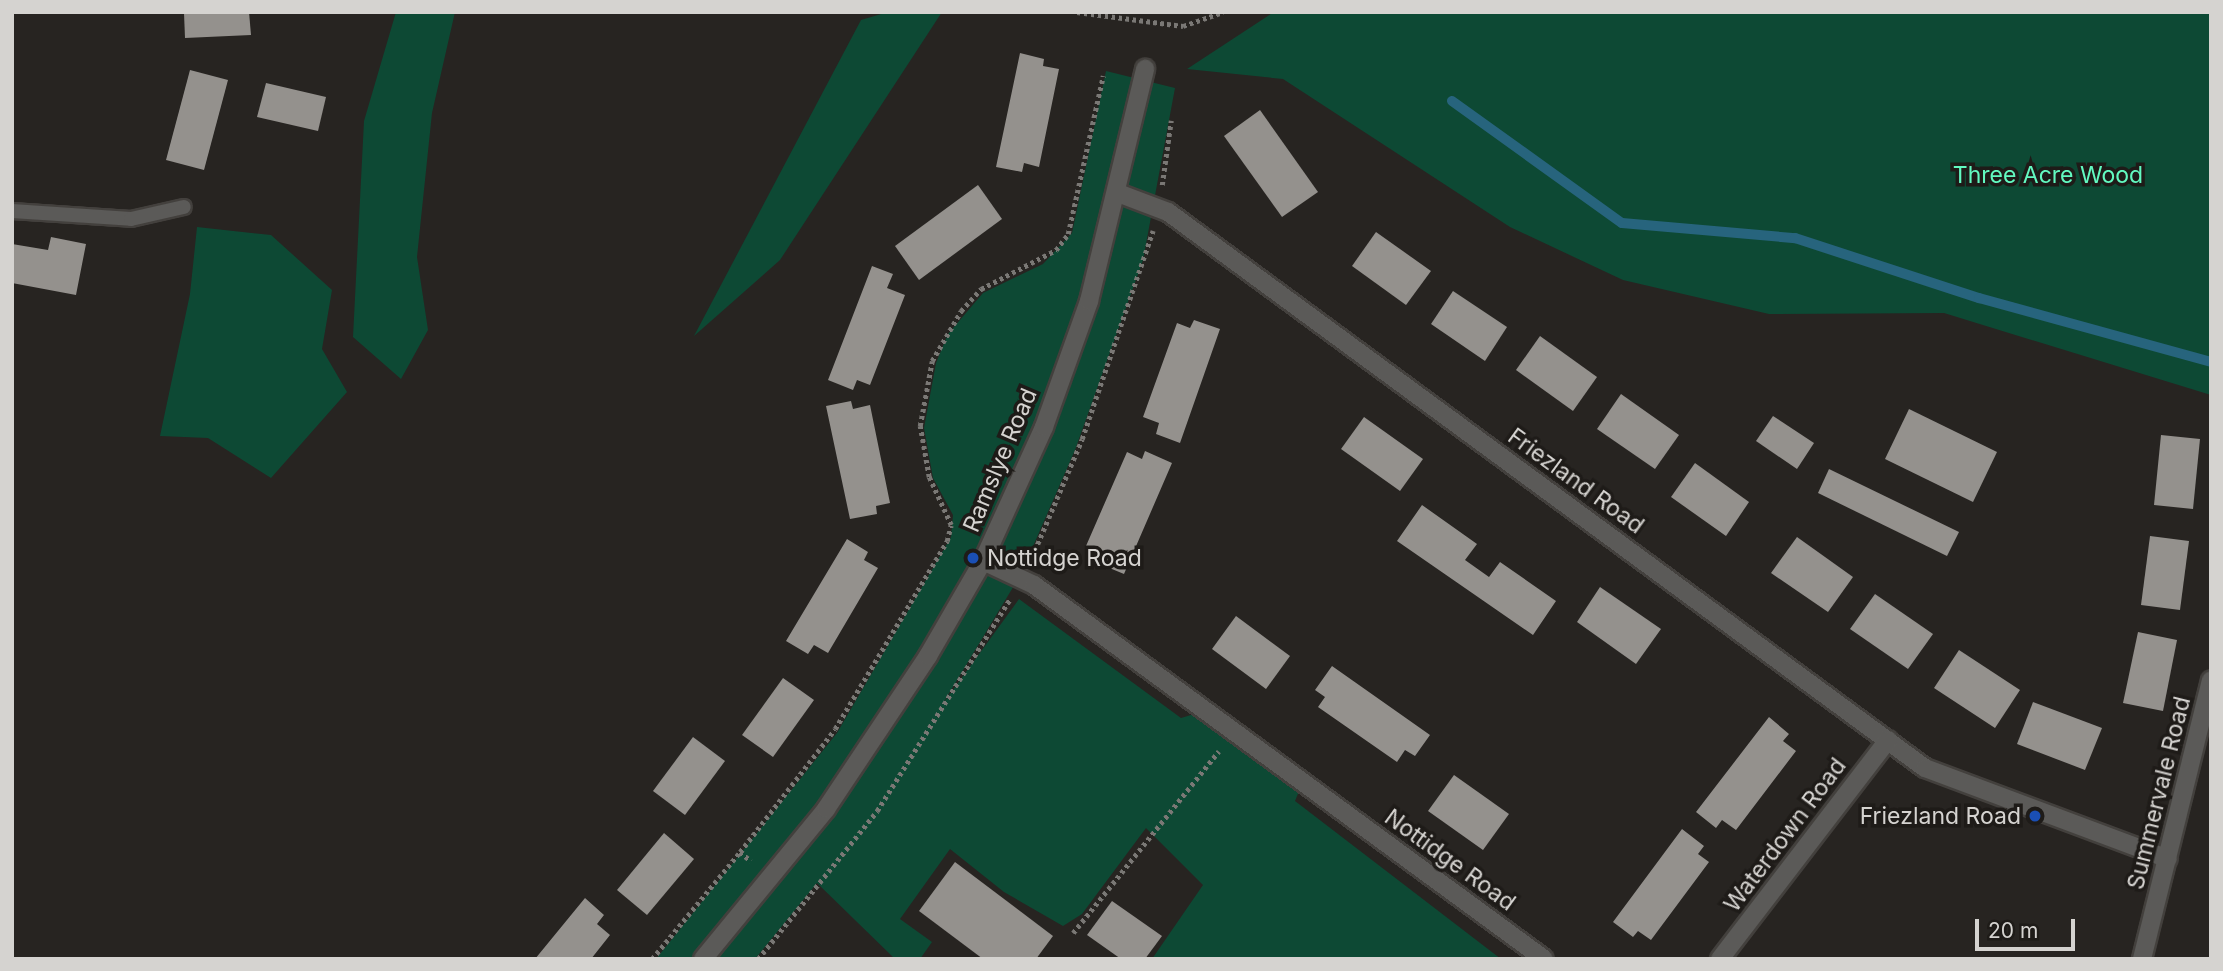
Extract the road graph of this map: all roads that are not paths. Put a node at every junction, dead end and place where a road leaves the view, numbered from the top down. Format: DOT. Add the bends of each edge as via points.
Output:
graph roads {
  1 [pos="1145,69"];
  2 [pos="1118,193"];
  3 [pos="184,206"];
  4 [pos="12,211"];
  5 [pos="983,561"];
  6 [pos="2211,680"];
  7 [pos="1888,740"];
  8 [pos="2168,859"];
  9 [pos="703,959"];
  10 [pos="1544,959"];
  11 [pos="1720,959"];
  12 [pos="2142,959"];
  1 -- 2 [label="street, Ramslye Road"];
  2 -- 5 [label="street, Ramslye Road" via="1089,301 1044,427"];
  2 -- 7 [label="street, Friezland Road" via="1168,212"];
  3 -- 4 [label="lane" via="131,219"];
  5 -- 9 [label="street, Ramslye Road" via="928,656 827,809"];
  5 -- 10 [label="street, Nottidge Road" via="1034,586"];
  6 -- 8 [label="street, Summervale Road"];
  7 -- 8 [label="street, Friezland Road" via="1925,768"];
  7 -- 11 [label="street, Waterdown Road"];
  8 -- 12 [label="street, Summervale Road"];
}
